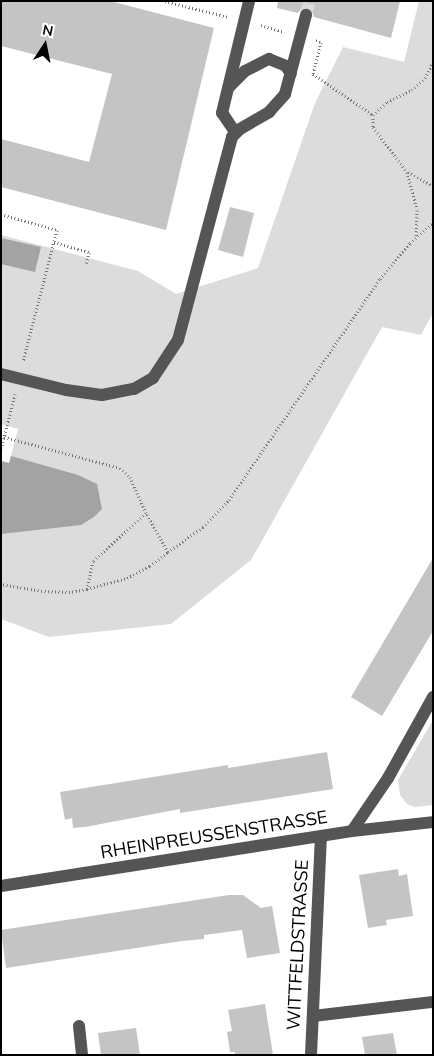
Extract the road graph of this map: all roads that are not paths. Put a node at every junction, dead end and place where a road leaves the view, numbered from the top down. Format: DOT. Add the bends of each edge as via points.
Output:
graph roads {
  1 [pos="249,1"];
  2 [pos="306,15"];
  3 [pos="290,74"];
  4 [pos="228,88"];
  5 [pos="235,132"];
  6 [pos="1,374"];
  7 [pos="433,697"];
  8 [pos="433,822"];
  9 [pos="352,831"];
  10 [pos="321,837"];
  11 [pos="1,886"];
  12 [pos="433,1002"];
  13 [pos="313,1016"];
  14 [pos="79,1026"];
  15 [pos="82,1055"];
  16 [pos="311,1055"];
  1 -- 4 [label="street"];
  2 -- 3 [label="street"];
  3 -- 4 [label="street" via="286,66 268,59 244,72"];
  3 -- 5 [label="street" via="279,104"];
  4 -- 5 [label="street" via="222,112"];
  5 -- 6 [label="street" via="225,158 178,340 153,378 134,389 102,395"];
  7 -- 9 [label="street" via="388,778"];
  8 -- 9 [label="street, RHEINPREUSSENSTRASSE"];
  9 -- 10 [label="street, RHEINPREUSSENSTRASSE"];
  10 -- 11 [label="street, RHEINPREUSSENSTRASSE"];
  10 -- 13 [label="street, WITTFELDSTRASSE"];
  12 -- 13 [label="street"];
  13 -- 16 [label="street, WITTFELDSTRASSE"];
  14 -- 15 [label="street"];
}
